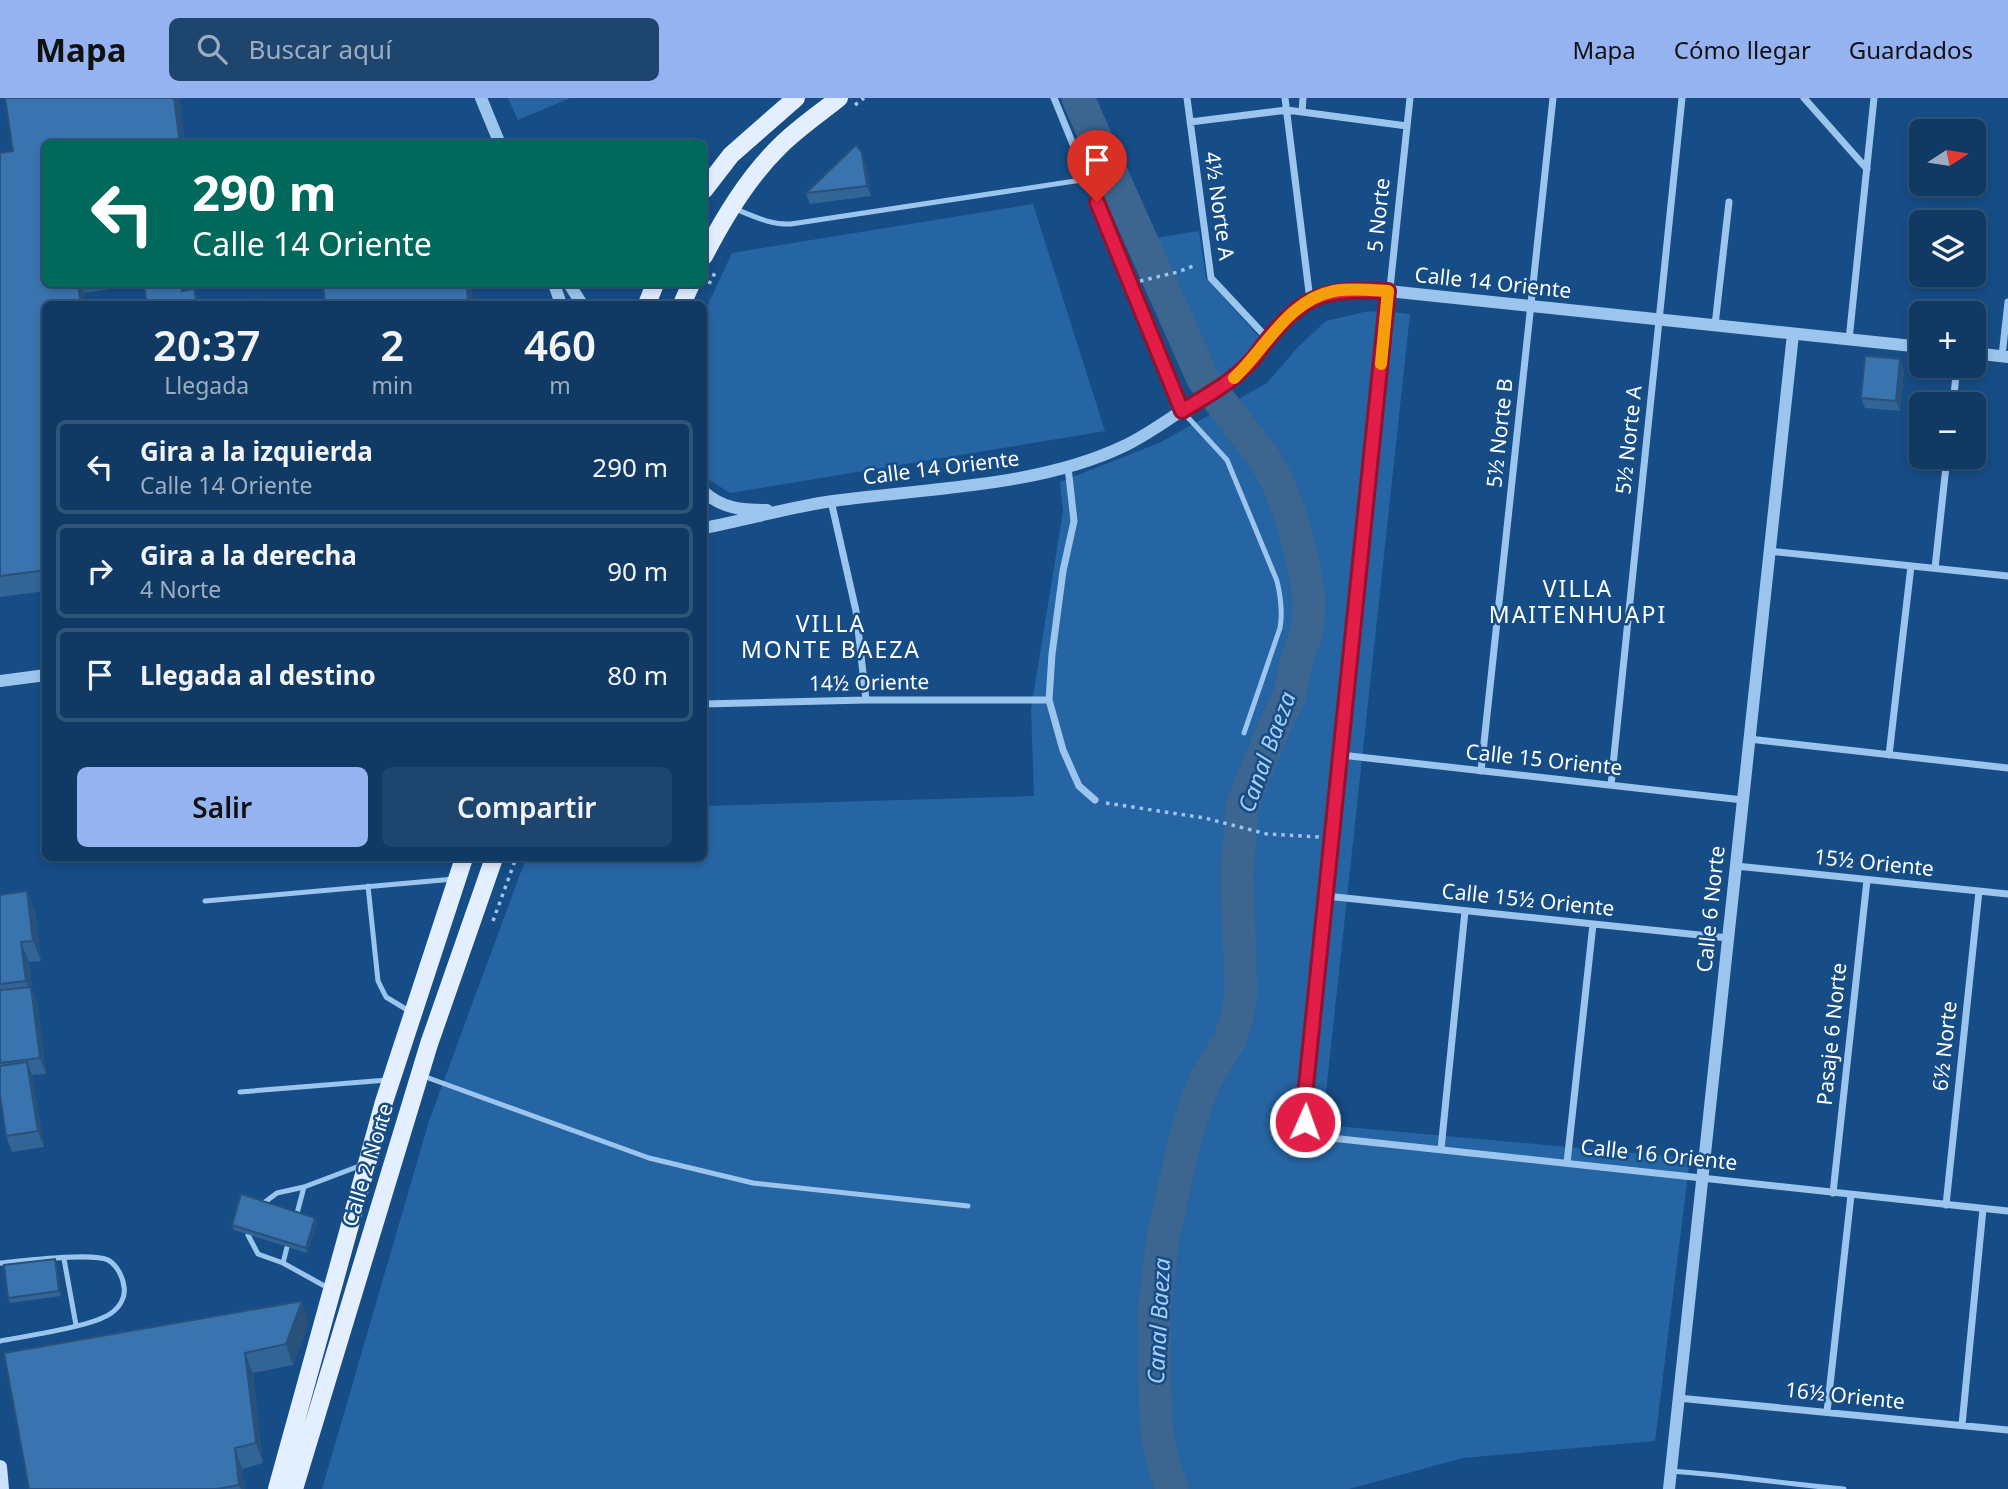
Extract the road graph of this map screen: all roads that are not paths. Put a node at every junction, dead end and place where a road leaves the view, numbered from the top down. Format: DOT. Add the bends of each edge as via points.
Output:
graph roads {
  1 [pos="481,98"];
  2 [pos="796,98"];
  3 [pos="1054,98"];
  4 [pos="1187,98"];
  5 [pos="1285,98"];
  6 [pos="1303,98"];
  7 [pos="1410,98"];
  8 [pos="1553,98"];
  9 [pos="1682,98"];
  10 [pos="1804,98"];
  11 [pos="1874,98"];
  12 [pos="846,102"];
  13 [pos="1286,110"];
  14 [pos="1302,111"];
  15 [pos="1190,122"];
  16 [pos="1407,126"];
  17 [pos="498,140"];
  18 [pos="1867,169"];
  19 [pos="1088,179"];
  20 [pos="707,186"];
  21 [pos="1729,202"];
  22 [pos="732,208"];
  23 [pos="707,251"];
  24 [pos="697,288"];
  25 [pos="1388,291"];
  26 [pos="1310,300"];
  27 [pos="685,301"];
  28 [pos="2008,302"];
  29 [pos="1531,306"];
  30 [pos="1659,320"];
  31 [pos="1715,326"];
  32 [pos="1793,334"];
  33 [pos="1268,339"];
  34 [pos="1849,340"];
  35 [pos="1909,347"];
  36 [pos="1986,354"];
  37 [pos="2005,356"];
  38 [pos="1182,411"];
  39 [pos="1068,467"];
  40 [pos="1946,469"];
  41 [pos="707,495"];
  42 [pos="831,501"];
  43 [pos="778,510"];
  44 [pos="707,527"];
  45 [pos="1769,551"];
  46 [pos="1911,566"];
  47 [pos="1935,568"];
  48 [pos="2008,576"];
  49 [pos="42,676"];
  50 [pos="0,681"];
  51 [pos="1049,699"];
  52 [pos="866,700"];
  53 [pos="707,704"];
  54 [pos="1244,733"];
  55 [pos="1749,739"];
  56 [pos="1341,755"];
  57 [pos="1889,755"];
  58 [pos="2008,768"];
  59 [pos="1481,771"];
  60 [pos="1611,785"];
  61 [pos="1095,800"];
  62 [pos="1743,800"];
  63 [pos="463,861"];
  64 [pos="493,861"];
  65 [pos="1736,866"];
  66 [pos="457,878"];
  67 [pos="1867,880"];
  68 [pos="368,886"];
  69 [pos="1979,891"];
  70 [pos="2008,894"];
  71 [pos="1326,896"];
  72 [pos="205,901"];
  73 [pos="1465,911"];
  74 [pos="1593,924"];
  75 [pos="1728,939"];
  76 [pos="412,1013"];
  77 [pos="419,1074"];
  78 [pos="391,1080"];
  79 [pos="240,1093"];
  80 [pos="1309,1129"];
  81 [pos="1441,1149"];
  82 [pos="368,1163"];
  83 [pos="1567,1163"];
  84 [pos="1702,1177"];
  85 [pos="304,1187"];
  86 [pos="1833,1193"];
  87 [pos="1851,1195"];
  88 [pos="261,1205"];
  89 [pos="1946,1205"];
  90 [pos="968,1206"];
  91 [pos="1983,1209"];
  92 [pos="2008,1212"];
  93 [pos="296,1217"];
  94 [pos="248,1235"];
  95 [pos="287,1247"];
  96 [pos="64,1259"];
  97 [pos="0,1262"];
  98 [pos="283,1263"];
  99 [pos="333,1291"];
  100 [pos="76,1325"];
  101 [pos="0,1341"];
  102 [pos="1678,1398"];
  103 [pos="1827,1412"];
  104 [pos="1962,1425"];
  105 [pos="2008,1430"];
  106 [pos="0,1467"];
  107 [pos="1671,1471"];
  108 [pos="1759,1481"];
  109 [pos="2,1489"];
  110 [pos="277,1489"];
  111 [pos="294,1489"];
  112 [pos="1669,1489"];
  113 [pos="1758,1489"];
  114 [pos="1844,1489"];
  1 -- 17 [label="street"];
  2 -- 20 [label="main road" via="731,156"];
  3 -- 19 [label="street"];
  4 -- 15 [label="street, 4½ Norte A"];
  5 -- 13 [label="street"];
  6 -- 14 [label="street"];
  7 -- 16 [label="street, 5 Norte"];
  8 -- 29 [label="street, 5½ Norte B"];
  9 -- 30 [label="street, 5½ Norte A"];
  10 -- 18 [label="street"];
  11 -- 18 [label="street"];
  12 -- 22 [label="main road" via="780,146"];
  13 -- 14 [label="street"];
  13 -- 15 [label="street"];
  13 -- 26 [label="street"];
  14 -- 16 [label="street"];
  15 -- 33 [label="street, 4½ Norte A" via="1211,278"];
  16 -- 25 [label="street, 5 Norte"];
  18 -- 34 [label="street"];
  19 -- 22 [label="lane" via="791,224 778,225"];
  19 -- 38 [label="street"];
  21 -- 31 [label="street"];
  22 -- 23 [label="main road"];
  24 -- 27 [label="main road"];
  25 -- 26 [label="street, Calle 14 Oriente" via="1344,290"];
  25 -- 29 [label="street, Calle 14 Oriente"];
  25 -- 56 [label="street, 5 Norte"];
  26 -- 33 [label="street, Calle 14 Oriente"];
  28 -- 37 [label="street"];
  29 -- 30 [label="street, Calle 14 Oriente"];
  29 -- 59 [label="street, 5½ Norte B"];
  30 -- 31 [label="street, Calle 14 Oriente"];
  30 -- 60 [label="street, 5½ Norte A"];
  31 -- 32 [label="street, Calle 14 Oriente"];
  32 -- 34 [label="street, Calle 14 Oriente"];
  32 -- 45 [label="street, Calle 6 Norte"];
  33 -- 38 [label="street, Calle 14 Oriente" via="1233,379"];
  34 -- 35 [label="street, Calle 14 Oriente"];
  36 -- 37 [label="street"];
  38 -- 39 [label="street, Calle 14 Oriente" via="1128,444"];
  38 -- 54 [label="lane" via="1227,460 1281,598 1280,628"];
  39 -- 42 [label="street, Calle 14 Oriente"];
  39 -- 51 [label="street" via="1074,521 1063,571"];
  40 -- 47 [label="street"];
  41 -- 43 [label="street" via="727,507"];
  42 -- 43 [label="street, Calle 14 Oriente"];
  42 -- 52 [label="street" via="856,611"];
  43 -- 44 [label="street, Calle 14 Oriente"];
  45 -- 46 [label="street"];
  45 -- 55 [label="street, Calle 6 Norte"];
  46 -- 47 [label="street"];
  46 -- 57 [label="street"];
  47 -- 48 [label="street"];
  49 -- 50 [label="street"];
  51 -- 52 [label="street, 14½ Oriente"];
  51 -- 61 [label="street" via="1079,786"];
  52 -- 53 [label="street, 14½ Oriente"];
  55 -- 57 [label="street"];
  55 -- 62 [label="street, Calle 6 Norte"];
  56 -- 59 [label="street, Calle 15 Oriente"];
  56 -- 71 [label="street, 5 Norte"];
  57 -- 58 [label="street"];
  59 -- 60 [label="street, Calle 15 Oriente"];
  60 -- 62 [label="street, Calle 15 Oriente"];
  62 -- 65 [label="street, Calle 6 Norte"];
  63 -- 66 [label="main road, Calle 2 Norte"];
  64 -- 77 [label="main road, Calle 2 Norte"];
  65 -- 67 [label="street, 15½ Oriente"];
  65 -- 75 [label="street, Calle 6 Norte"];
  66 -- 68 [label="lane"];
  66 -- 76 [label="main road, Calle 2 Norte"];
  67 -- 69 [label="street, 15½ Oriente"];
  67 -- 86 [label="street, Pasaje 6 Norte"];
  68 -- 72 [label="lane"];
  68 -- 76 [label="lane" via="378,981 386,997"];
  69 -- 70 [label="street, 15½ Oriente"];
  69 -- 89 [label="street, 6½ Norte"];
  71 -- 73 [label="street, Calle 15½ Oriente"];
  71 -- 80 [label="street, 5 Norte" via="1303,1115"];
  73 -- 74 [label="street, Calle 15½ Oriente"];
  73 -- 81 [label="street"];
  74 -- 75 [label="street, Calle 15½ Oriente"];
  74 -- 83 [label="street"];
  75 -- 84 [label="street, Calle 6 Norte"];
  76 -- 78 [label="main road, Calle 2 Norte"];
  77 -- 90 [label="lane" via="649,1157 753,1183"];
  77 -- 111 [label="main road, Calle 2 Norte"];
  78 -- 79 [label="lane"];
  78 -- 82 [label="main road, Calle 2 Norte"];
  80 -- 81 [label="street, Calle 16 Oriente" via="1322,1137"];
  81 -- 83 [label="street, Calle 16 Oriente"];
  82 -- 85 [label="lane"];
  82 -- 99 [label="main road, Calle 2 Norte"];
  83 -- 84 [label="street, Calle 16 Oriente"];
  84 -- 86 [label="street, Calle 16 Oriente"];
  84 -- 102 [label="street, Calle 6 Norte"];
  85 -- 88 [label="lane" via="277,1193"];
  85 -- 93 [label="lane"];
  86 -- 87 [label="street, Calle 16 Oriente"];
  87 -- 89 [label="street, Calle 16 Oriente"];
  87 -- 103 [label="street"];
  89 -- 91 [label="street, Calle 16 Oriente"];
  91 -- 92 [label="street, Calle 16 Oriente"];
  91 -- 104 [label="street"];
  94 -- 98 [label="lane" via="258,1254"];
  95 -- 98 [label="lane"];
  96 -- 97 [label="lane"];
  96 -- 100 [label="lane"];
  96 -- 100 [label="lane" via="108,1260 124,1283 121,1303 110,1314"];
  98 -- 99 [label="lane"];
  99 -- 110 [label="main road, Calle 2 Norte"];
  100 -- 101 [label="lane"];
  102 -- 103 [label="street, 16½ Oriente"];
  102 -- 107 [label="street, Calle 6 Norte"];
  103 -- 104 [label="street, 16½ Oriente"];
  104 -- 105 [label="street, 16½ Oriente"];
  106 -- 109 [label="main road"];
  107 -- 108 [label="lane"];
  107 -- 112 [label="street, Calle 6 Norte"];
  108 -- 113 [label="lane"];
  108 -- 114 [label="lane"];
}
